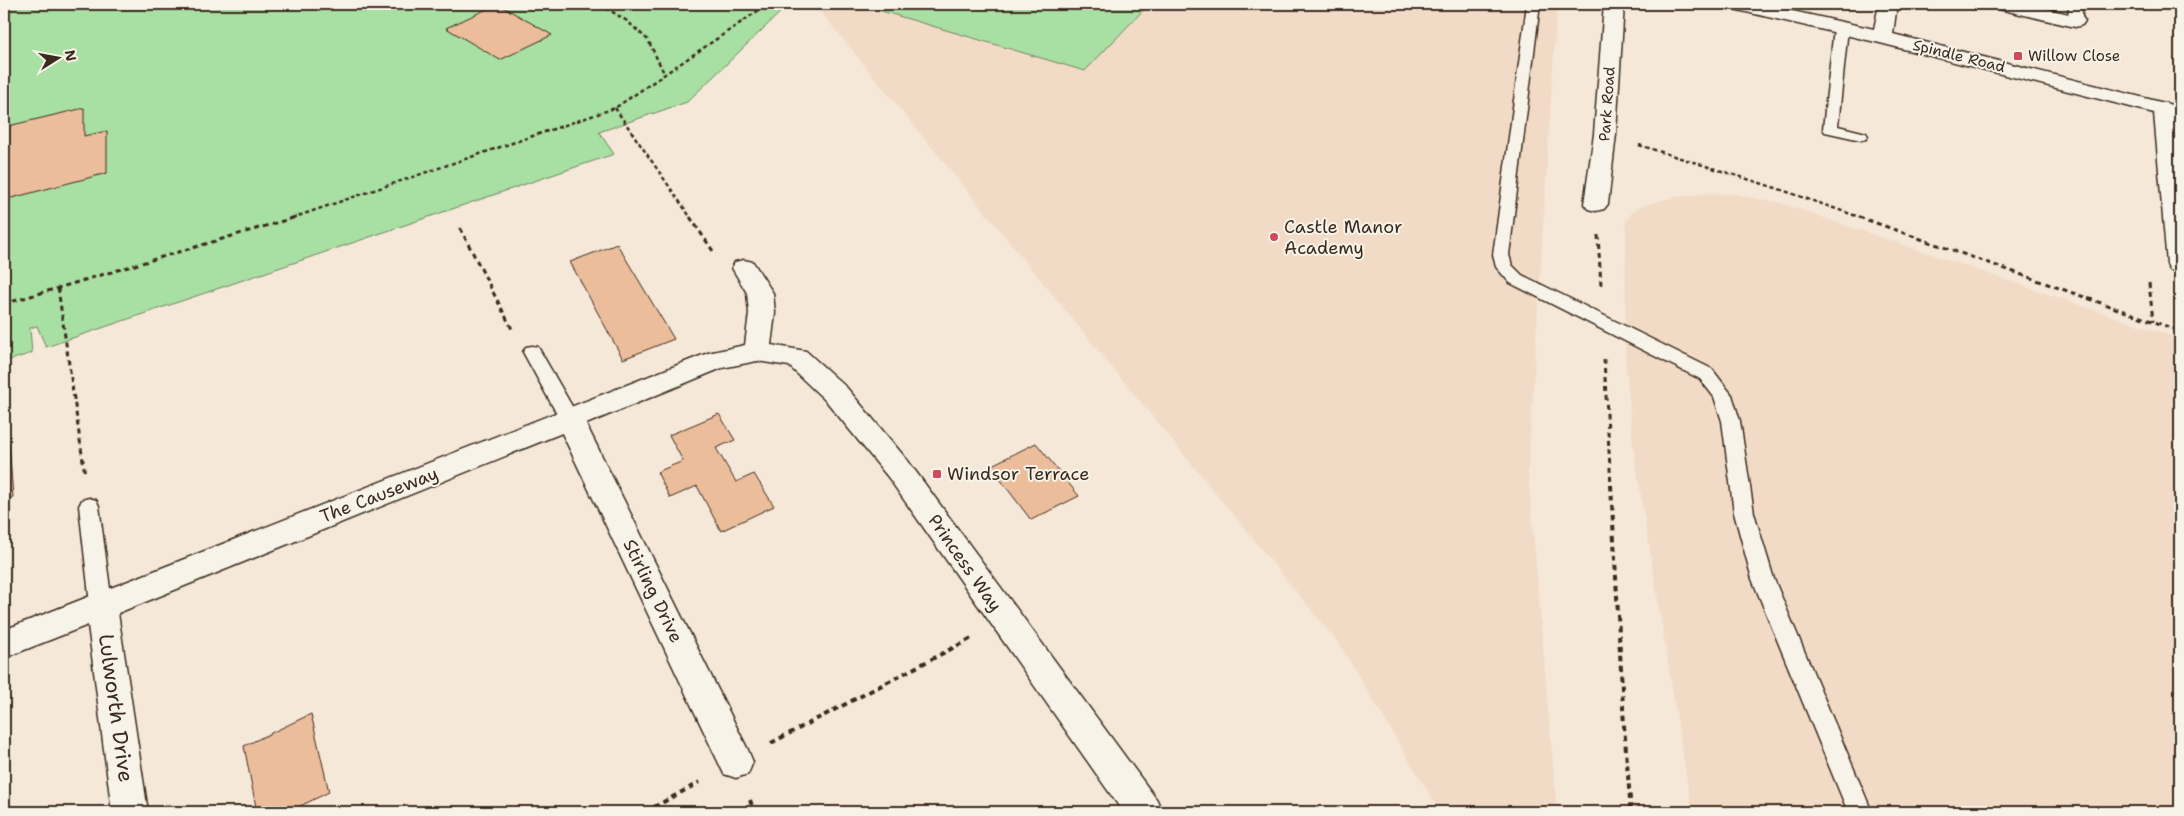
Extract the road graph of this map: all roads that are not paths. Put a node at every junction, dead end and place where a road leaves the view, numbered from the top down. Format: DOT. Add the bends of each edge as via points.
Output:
graph roads {
  1 [pos="1533,4"];
  2 [pos="1614,4"];
  3 [pos="1736,4"];
  4 [pos="1888,4"];
  5 [pos="2002,4"];
  6 [pos="2075,12"];
  7 [pos="1841,28"];
  8 [pos="1882,37"];
  9 [pos="2172,111"];
  10 [pos="1861,136"];
  11 [pos="1596,204"];
  12 [pos="2179,264"];
  13 [pos="744,268"];
  14 [pos="532,352"];
  15 [pos="757,352"];
  16 [pos="570,420"];
  17 [pos="89,506"];
  18 [pos="101,604"];
  19 [pos="4,644"];
  20 [pos="736,762"];
  21 [pos="130,812"];
  22 [pos="1144,812"];
  23 [pos="1860,812"];
  1 -- 23 [label="lane" via="1501,255 1504,267 1516,279 1706,374 1723,395 1731,421 1744,513 1763,579"];
  2 -- 11 [label="street, Park Road" via="1605,134"];
  3 -- 7 [label="street, Spindle Road"];
  4 -- 8 [label="street"];
  5 -- 6 [label="street"];
  7 -- 8 [label="street, Spindle Road"];
  7 -- 10 [label="lane" via="1830,130"];
  8 -- 9 [label="street, Spindle Road"];
  9 -- 12 [label="street"];
  13 -- 15 [label="street" via="760,293 762,313"];
  14 -- 16 [label="lane"];
  15 -- 16 [label="street, The Causeway" via="717,360"];
  15 -- 22 [label="street, Princess Way" via="797,358 837,394 898,469"];
  16 -- 18 [label="street, The Causeway"];
  16 -- 20 [label="street, Stirling Drive"];
  17 -- 18 [label="lane"];
  18 -- 19 [label="street, The Causeway"];
  18 -- 21 [label="street, Lulworth Drive"];
}
